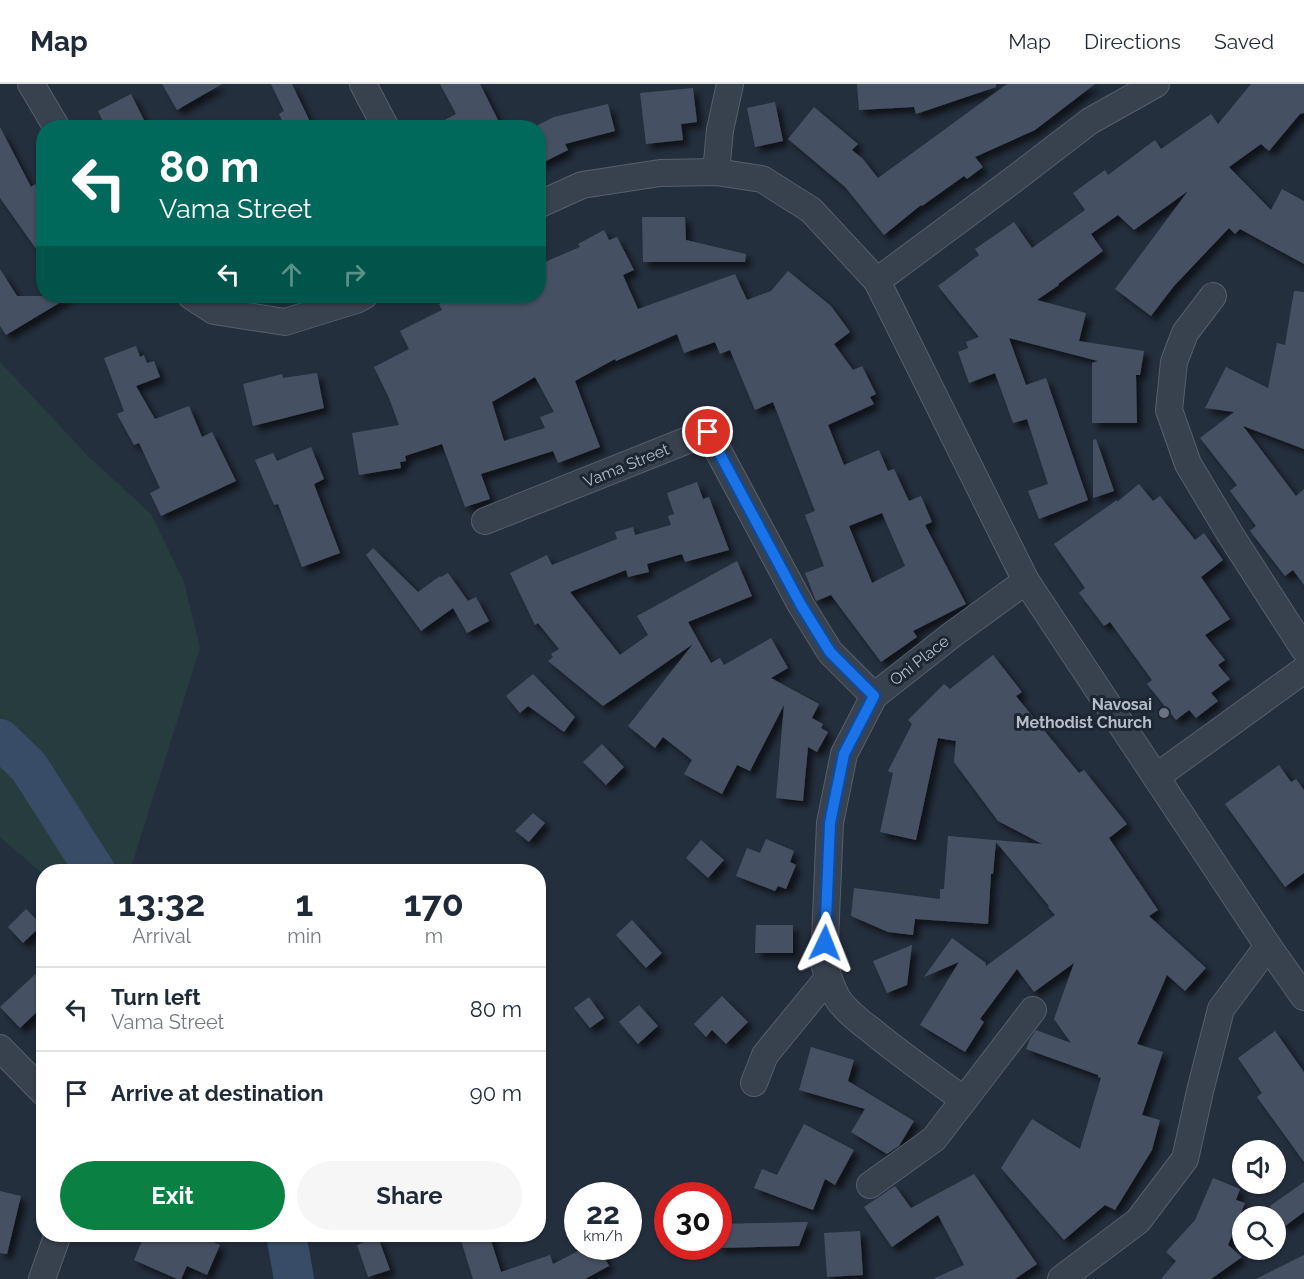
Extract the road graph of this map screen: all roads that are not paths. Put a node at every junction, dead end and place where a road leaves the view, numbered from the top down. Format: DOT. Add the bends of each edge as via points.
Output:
graph roads {
  1 [pos="32,84"];
  2 [pos="363,84"];
  3 [pos="730,84"];
  4 [pos="1156,84"];
  5 [pos="52,120"];
  6 [pos="382,120"];
  7 [pos="716,172"];
  8 [pos="546,201"];
  9 [pos="877,281"];
  10 [pos="1213,296"];
  11 [pos="203,303"];
  12 [pos="346,303"];
  13 [pos="485,521"];
  14 [pos="1026,581"];
  15 [pos="1304,649"];
  16 [pos="1304,670"];
  17 [pos="874,696"];
  18 [pos="1156,777"];
  19 [pos="1268,946"];
  20 [pos="828,978"];
  21 [pos="1304,997"];
  22 [pos="1033,1010"];
  23 [pos="0,1048"];
  24 [pos="754,1083"];
  25 [pos="36,1085"];
  26 [pos="964,1100"];
  27 [pos="870,1185"];
  28 [pos="55,1242"];
  29 [pos="42,1279"];
  30 [pos="1061,1279"];
  1 -- 5 [label="street"];
  2 -- 6 [label="street"];
  3 -- 7 [label="street"];
  4 -- 9 [label="street" via="1090,121"];
  7 -- 8 [label="street" via="660,173 582,185"];
  7 -- 9 [label="street" via="762,179 811,210"];
  9 -- 14 [label="street"];
  10 -- 15 [label="street" via="1185,333 1174,362 1169,410 1188,464"];
  11 -- 12 [label="street" via="214,310 285,322"];
  13 -- 17 [label="street, Vama Street" via="708,432 830,652"];
  14 -- 17 [label="street, Oni Place"];
  14 -- 18 [label="street"];
  16 -- 18 [label="street"];
  17 -- 20 [label="street, Oni Place" via="844,754 830,823 824,963"];
  18 -- 19 [label="street"];
  19 -- 21 [label="street"];
  19 -- 30 [label="street" via="1221,1009 1185,1159 1138,1221"];
  20 -- 24 [label="street" via="765,1054"];
  20 -- 26 [label="street" via="840,1002 856,1017"];
  22 -- 26 [label="street"];
  23 -- 25 [label="street"];
  26 -- 27 [label="street" via="934,1139"];
  28 -- 29 [label="street"];
}
